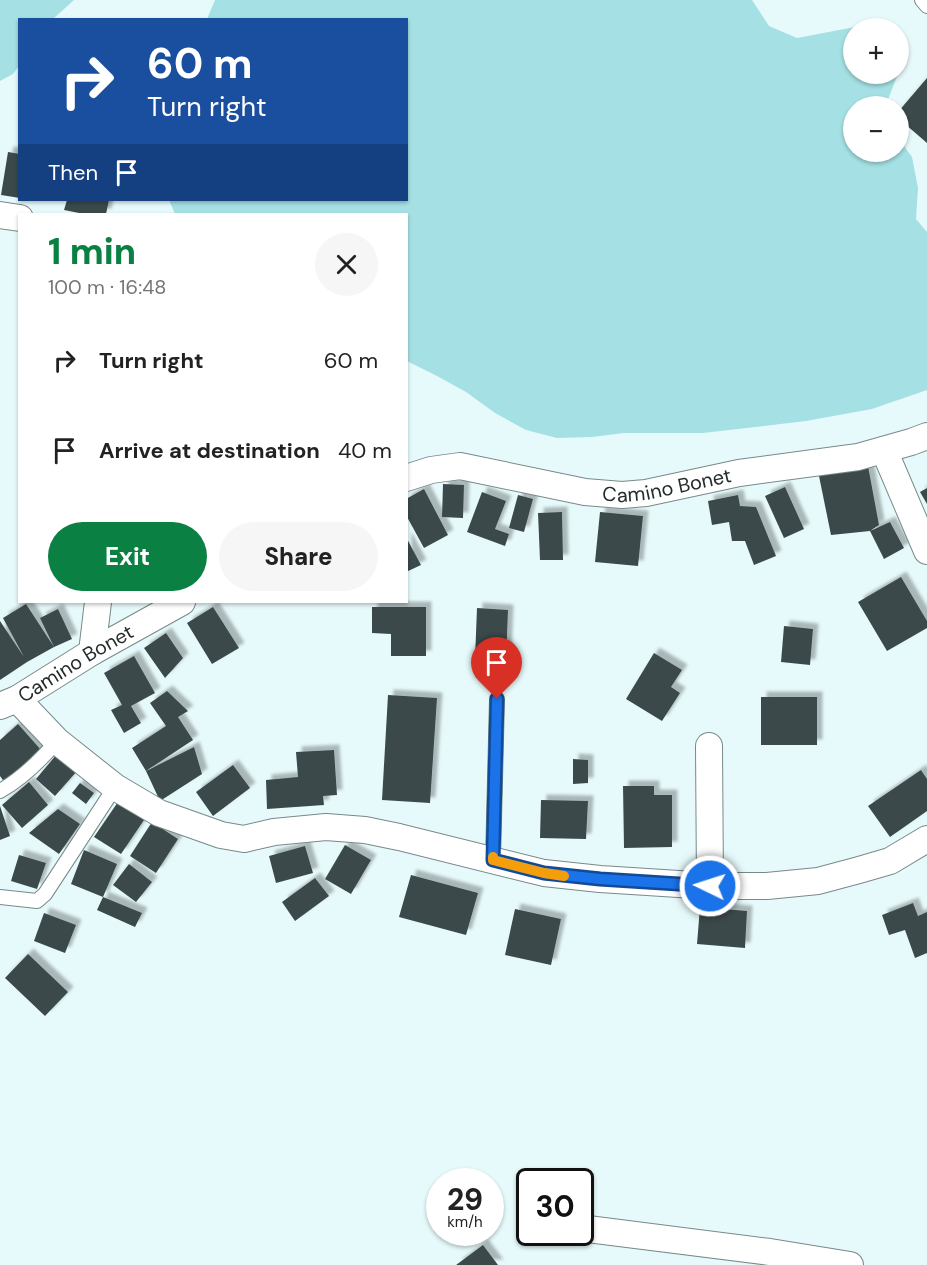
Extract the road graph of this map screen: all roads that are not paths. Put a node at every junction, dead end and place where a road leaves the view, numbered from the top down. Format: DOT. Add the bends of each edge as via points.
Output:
graph roads {
  1 [pos="922,0"];
  2 [pos="927,6"];
  3 [pos="0,215"];
  4 [pos="18,218"];
  5 [pos="927,436"];
  6 [pos="884,450"];
  7 [pos="408,477"];
  8 [pos="927,551"];
  9 [pos="98,603"];
  10 [pos="180,603"];
  11 [pos="92,652"];
  12 [pos="497,699"];
  13 [pos="8,702"];
  14 [pos="57,741"];
  15 [pos="709,746"];
  16 [pos="115,787"];
  17 [pos="0,791"];
  18 [pos="927,838"];
  19 [pos="493,860"];
  20 [pos="710,886"];
  21 [pos="0,897"];
  22 [pos="594,1230"];
  23 [pos="850,1265"];
  1 -- 2 [label="lane"];
  3 -- 4 [label="street"];
  5 -- 6 [label="street, Camino Bonet"];
  6 -- 7 [label="street, Camino Bonet" via="622,495 585,492 460,466"];
  6 -- 8 [label="street"];
  9 -- 11 [label="street"];
  10 -- 11 [label="street, Camino Bonet"];
  11 -- 13 [label="street, Camino Bonet"];
  12 -- 19 [label="lane"];
  13 -- 14 [label="street"];
  14 -- 16 [label="street"];
  14 -- 17 [label="lane" via="40,762"];
  15 -- 20 [label="street"];
  16 -- 19 [label="street" via="159,813 221,835 244,838 326,827 365,830"];
  16 -- 21 [label="lane" via="45,894 37,901"];
  18 -- 20 [label="street" via="890,861 818,881"];
  19 -- 20 [label="street" via="544,873"];
  22 -- 23 [label="street"];
}
